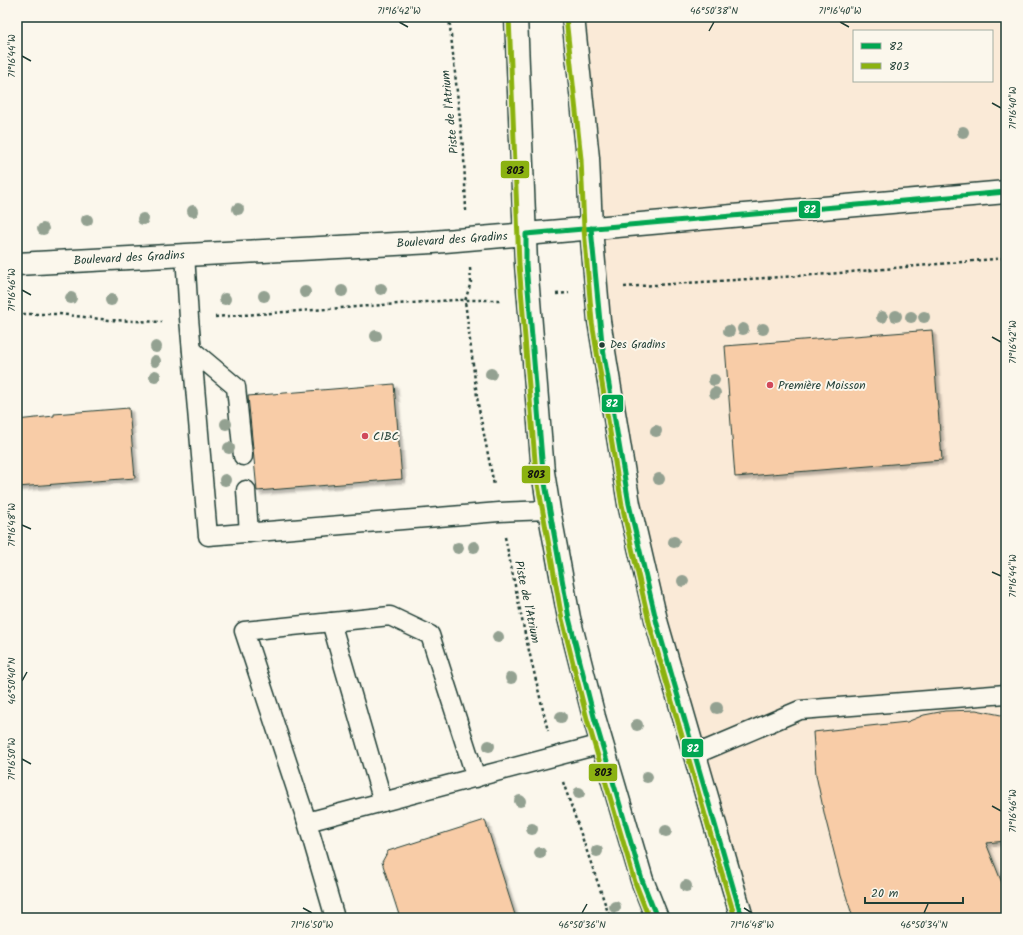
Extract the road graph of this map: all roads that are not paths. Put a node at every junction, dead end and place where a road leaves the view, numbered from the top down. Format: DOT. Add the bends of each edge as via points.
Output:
graph roads {
  1 [pos="516,17"];
  2 [pos="573,17"];
  3 [pos="1006,192"];
  4 [pos="591,228"];
  5 [pos="526,234"];
  6 [pos="185,254"];
  7 [pos="17,264"];
  8 [pos="192,350"];
  9 [pos="243,456"];
  10 [pos="246,490"];
  11 [pos="549,510"];
  12 [pos="249,533"];
  13 [pos="331,622"];
  14 [pos="1006,694"];
  15 [pos="602,744"];
  16 [pos="694,755"];
  17 [pos="476,778"];
  18 [pos="383,802"];
  19 [pos="307,822"];
  20 [pos="335,918"];
  21 [pos="657,918"];
  22 [pos="742,918"];
  1 -- 5 [label="main road"];
  2 -- 4 [label="main road" via="588,158"];
  3 -- 4 [label="main road, Boulevard des Gradins"];
  4 -- 5 [label="main road, Boulevard des Gradins"];
  4 -- 16 [label="main road" via="602,343 629,504 657,624"];
  5 -- 6 [label="main road, Boulevard des Gradins" via="433,242"];
  5 -- 11 [label="main road" via="526,264 542,464"];
  6 -- 7 [label="main road, Boulevard des Gradins"];
  6 -- 8 [label="lane"];
  8 -- 9 [label="lane" via="236,387"];
  8 -- 12 [label="lane" via="208,536"];
  10 -- 12 [label="lane"];
  11 -- 12 [label="lane"];
  11 -- 15 [label="main road" via="569,618"];
  13 -- 17 [label="lane" via="390,616 430,635"];
  13 -- 18 [label="lane"];
  13 -- 19 [label="lane" via="244,631"];
  14 -- 16 [label="lane" via="800,710"];
  15 -- 17 [label="lane"];
  15 -- 21 [label="main road" via="642,880"];
  16 -- 22 [label="main road"];
  17 -- 18 [label="lane"];
  18 -- 19 [label="lane"];
  19 -- 20 [label="lane"];
}
